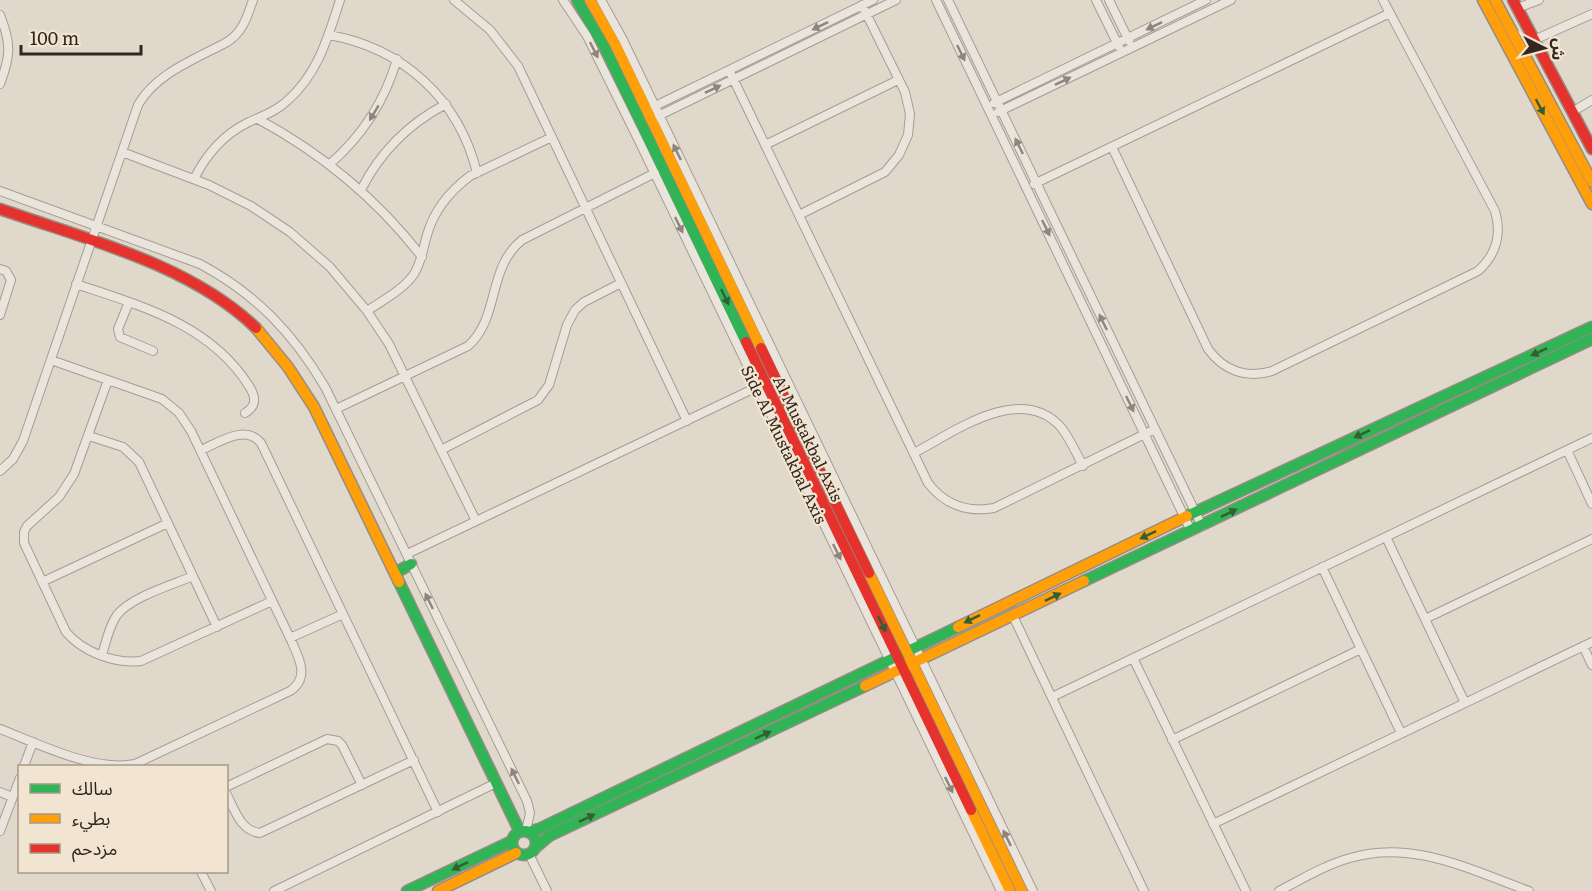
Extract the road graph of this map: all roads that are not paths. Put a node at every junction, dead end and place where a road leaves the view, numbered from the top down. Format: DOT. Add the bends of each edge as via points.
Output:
graph roads {
  1 [pos="254,0"];
  2 [pos="340,0"];
  3 [pos="454,0"];
  4 [pos="564,0"];
  5 [pos="577,0"];
  6 [pos="590,0"];
  7 [pos="601,0"];
  8 [pos="873,0"];
  9 [pos="896,0"];
  10 [pos="936,0"];
  11 [pos="948,0"];
  12 [pos="1096,0"];
  13 [pos="1109,0"];
  14 [pos="1206,0"];
  15 [pos="1231,0"];
  16 [pos="1383,0"];
  17 [pos="1483,0"];
  18 [pos="1495,0"];
  19 [pos="1539,0"];
  20 [pos="1515,4"];
  21 [pos="862,5"];
  22 [pos="1390,13"];
  23 [pos="867,14"];
  24 [pos="0,15"];
  25 [pos="1590,15"];
  26 [pos="1592,25"];
  27 [pos="329,35"];
  28 [pos="1127,39"];
  29 [pos="1534,40"];
  30 [pos="1117,43"];
  31 [pos="1132,48"];
  32 [pos="1122,53"];
  33 [pos="397,59"];
  34 [pos="729,70"];
  35 [pos="734,79"];
  36 [pos="898,80"];
  37 [pos="0,84"];
  38 [pos="1592,100"];
  39 [pos="997,101"];
  40 [pos="446,104"];
  41 [pos="987,106"];
  42 [pos="1002,111"];
  43 [pos="1572,112"];
  44 [pos="649,115"];
  45 [pos="992,116"];
  46 [pos="258,119"];
  47 [pos="552,136"];
  48 [pos="644,141"];
  49 [pos="765,145"];
  50 [pos="1112,147"];
  51 [pos="1592,149"];
  52 [pos="122,152"];
  53 [pos="330,164"];
  54 [pos="477,172"];
  55 [pos="655,173"];
  56 [pos="194,179"];
  57 [pos="1592,182"];
  58 [pos="1036,183"];
  59 [pos="1026,188"];
  60 [pos="361,190"];
  61 [pos="0,191"];
  62 [pos="1592,204"];
  63 [pos="586,208"];
  64 [pos="0,209"];
  65 [pos="799,215"];
  66 [pos="96,225"];
  67 [pos="91,241"];
  68 [pos="422,257"];
  69 [pos="0,268"];
  70 [pos="621,283"];
  71 [pos="76,284"];
  72 [pos="129,302"];
  73 [pos="367,311"];
  74 [pos="0,315"];
  75 [pos="1592,327"];
  76 [pos="1592,339"];
  77 [pos="153,351"];
  78 [pos="51,360"];
  79 [pos="405,377"];
  80 [pos="108,380"];
  81 [pos="757,387"];
  82 [pos="336,409"];
  83 [pos="246,413"];
  84 [pos="687,421"];
  85 [pos="1155,429"];
  86 [pos="1145,435"];
  87 [pos="89,436"];
  88 [pos="1592,438"];
  89 [pos="201,450"];
  90 [pos="441,450"];
  91 [pos="1566,450"];
  92 [pos="914,453"];
  93 [pos="1083,466"];
  94 [pos="0,471"];
  95 [pos="1592,504"];
  96 [pos="1190,515"];
  97 [pos="476,521"];
  98 [pos="168,523"];
  99 [pos="1196,529"];
  100 [pos="1386,537"];
  101 [pos="1592,539"];
  102 [pos="409,559"];
  103 [pos="1322,567"];
  104 [pos="395,573"];
  105 [pos="193,576"];
  106 [pos="42,582"];
  107 [pos="272,601"];
  108 [pos="343,614"];
  109 [pos="1013,616"];
  110 [pos="1425,619"];
  111 [pos="217,627"];
  112 [pos="290,638"];
  113 [pos="1592,642"];
  114 [pos="1583,646"];
  115 [pos="1361,650"];
  116 [pos="902,653"];
  117 [pos="102,655"];
  118 [pos="1133,658"];
  119 [pos="918,662"];
  120 [pos="1592,665"];
  121 [pos="899,671"];
  122 [pos="1052,697"];
  123 [pos="1465,703"];
  124 [pos="0,729"];
  125 [pos="1401,733"];
  126 [pos="1172,740"];
  127 [pos="33,742"];
  128 [pos="414,760"];
  129 [pos="147,763"];
  130 [pos="24,765"];
  131 [pos="106,765"];
  132 [pos="122,765"];
  133 [pos="18,783"];
  134 [pos="496,783"];
  135 [pos="228,785"];
  136 [pos="362,785"];
  137 [pos="620,789"];
  138 [pos="0,792"];
  139 [pos="12,797"];
  140 [pos="228,797"];
  141 [pos="625,800"];
  142 [pos="438,812"];
  143 [pos="1213,824"];
  144 [pos="0,831"];
  145 [pos="521,834"];
  146 [pos="533,850"];
  147 [pos="516,853"];
  148 [pos="202,873"];
  149 [pos="211,891"];
  150 [pos="273,891"];
  151 [pos="407,891"];
  152 [pos="438,891"];
  153 [pos="547,891"];
  154 [pos="1000,891"];
  155 [pos="1010,891"];
  156 [pos="1022,891"];
  157 [pos="1033,891"];
  158 [pos="1144,891"];
  159 [pos="1246,891"];
  160 [pos="1279,891"];
  161 [pos="1529,891"];
  1 -- 52 [label="street" via="244,25 232,39 147,90"];
  2 -- 27 [label="street"];
  3 -- 47 [label="street" via="490,30 510,54"];
  4 -- 48 [label="street, Side Al Mustakbal Axis, one-way"];
  5 -- 44 [label="street, Al Mustakbal Axis"];
  6 -- 44 [label="street, Al Mustakbal Axis"];
  7 -- 44 [label="street" via="615,22"];
  8 -- 21 [label="street"];
  9 -- 23 [label="street"];
  10 -- 41 [label="street, one-way"];
  11 -- 39 [label="street"];
  12 -- 30 [label="street"];
  13 -- 28 [label="street"];
  14 -- 28 [label="street, one-way"];
  15 -- 31 [label="street"];
  16 -- 22 [label="street"];
  17 -- 62 [label="street, one-way"];
  18 -- 57 [label="street"];
  19 -- 20 [label="street"];
  20 -- 29 [label="street"];
  21 -- 23 [label="street"];
  21 -- 34 [label="street, one-way"];
  22 -- 50 [label="street"];
  22 -- 50 [label="street" via="1495,212 1498,233 1492,254 1478,271 1376,321 1272,371 1248,374 1225,366 1213,356 1200,333"];
  23 -- 35 [label="street"];
  23 -- 36 [label="street"];
  24 -- 37 [label="street" via="9,49"];
  25 -- 26 [label="street"];
  25 -- 29 [label="street"];
  27 -- 33 [label="street" via="364,44"];
  27 -- 46 [label="street" via="303,84 277,109"];
  28 -- 30 [label="street"];
  28 -- 31 [label="street"];
  29 -- 43 [label="street"];
  30 -- 32 [label="street"];
  30 -- 39 [label="street"];
  31 -- 32 [label="street"];
  42 -- 32 [label="street, one-way"];
  33 -- 40 [label="street"];
  33 -- 53 [label="street, one-way" via="368,123"];
  34 -- 35 [label="street"];
  34 -- 44 [label="street"];
  44 -- 35 [label="street, one-way"];
  35 -- 49 [label="street"];
  36 -- 49 [label="street"];
  36 -- 65 [label="street" via="907,99 910,121 906,142 895,161 885,172"];
  38 -- 43 [label="street"];
  39 -- 41 [label="street"];
  39 -- 42 [label="street"];
  40 -- 54 [label="street" via="465,137"];
  40 -- 60 [label="street" via="396,140 374,166"];
  41 -- 45 [label="street"];
  42 -- 45 [label="street"];
  58 -- 42 [label="street, one-way"];
  43 -- 51 [label="street"];
  44 -- 48 [label="street, Al Mustakbal Axis"];
  116 -- 44 [label="street, Al Mustakbal Axis, one-way"];
  45 -- 59 [label="street"];
  46 -- 53 [label="street"];
  46 -- 56 [label="street" via="217,144"];
  47 -- 54 [label="street"];
  47 -- 63 [label="street"];
  48 -- 55 [label="street, Side Al Mustakbal Axis"];
  48 -- 116 [label="street, Al Mustakbal Axis, one-way"];
  49 -- 65 [label="street"];
  50 -- 58 [label="street"];
  52 -- 56 [label="street"];
  52 -- 66 [label="street"];
  53 -- 60 [label="street"];
  54 -- 68 [label="street" via="461,183 440,207 430,225"];
  55 -- 63 [label="street"];
  55 -- 81 [label="street, Side Al Mustakbal Axis, one-way"];
  56 -- 73 [label="street" via="251,206 290,232 330,267"];
  58 -- 59 [label="street"];
  85 -- 58 [label="street, one-way"];
  59 -- 86 [label="street, one-way"];
  60 -- 68 [label="street"];
  61 -- 66 [label="street"];
  63 -- 70 [label="street"];
  63 -- 79 [label="street" via="516,245 503,262 483,325 473,341"];
  64 -- 67 [label="street"];
  65 -- 92 [label="street"];
  66 -- 67 [label="street"];
  66 -- 82 [label="street" via="200,264 254,299 306,357"];
  67 -- 71 [label="street"];
  67 -- 104 [label="street" via="202,286 266,338 314,407"];
  68 -- 73 [label="street" via="403,287"];
  69 -- 74 [label="street" via="11,280"];
  70 -- 84 [label="street"];
  70 -- 90 [label="street" via="575,310 549,385 538,400"];
  71 -- 72 [label="street"];
  71 -- 78 [label="street"];
  72 -- 77 [label="street" via="118,329 120,337"];
  72 -- 83 [label="street" via="176,321 223,354 255,397 253,407"];
  73 -- 79 [label="street"];
  75 -- 96 [label="street, one-way"];
  99 -- 76 [label="street, one-way"];
  78 -- 80 [label="street"];
  78 -- 94 [label="street" via="23,441 13,459"];
  79 -- 82 [label="street"];
  79 -- 90 [label="street"];
  80 -- 87 [label="street"];
  80 -- 89 [label="street" via="172,406 187,423"];
  81 -- 84 [label="street"];
  81 -- 116 [label="street, Side Al Mustakbal Axis, one-way"];
  82 -- 102 [label="street"];
  84 -- 97 [label="street"];
  85 -- 86 [label="street"];
  85 -- 96 [label="street"];
  86 -- 93 [label="street"];
  86 -- 96 [label="street"];
  87 -- 98 [label="street" via="117,444 134,456"];
  87 -- 106 [label="street" via="67,486 24,532 24,543"];
  88 -- 91 [label="street"];
  89 -- 107 [label="street"];
  89 -- 108 [label="street" via="244,434 261,443"];
  90 -- 97 [label="street"];
  91 -- 95 [label="street"];
  91 -- 100 [label="street"];
  92 -- 93 [label="street" via="988,415 1005,409 1023,409 1059,425"];
  92 -- 93 [label="street" via="928,483 938,494 950,503 972,510 1002,506"];
  96 -- 99 [label="street"];
  96 -- 116 [label="street, one-way"];
  97 -- 102 [label="street"];
  98 -- 105 [label="street"];
  98 -- 106 [label="street"];
  109 -- 99 [label="street, one-way"];
  100 -- 103 [label="street"];
  100 -- 110 [label="street"];
  101 -- 110 [label="street"];
  102 -- 104 [label="street"];
  145 -- 102 [label="street, one-way" via="530,819 527,801"];
  103 -- 115 [label="street"];
  103 -- 118 [label="street"];
  104 -- 134 [label="street"];
  105 -- 111 [label="street"];
  105 -- 117 [label="street" via="122,610 111,626"];
  106 -- 117 [label="street" via="66,632 83,648"];
  107 -- 111 [label="street"];
  107 -- 112 [label="street"];
  108 -- 112 [label="street"];
  108 -- 128 [label="street"];
  109 -- 119 [label="street"];
  109 -- 122 [label="street"];
  110 -- 123 [label="street"];
  111 -- 117 [label="street" via="141,661"];
  112 -- 129 [label="street" via="302,667 296,687"];
  113 -- 114 [label="street"];
  114 -- 120 [label="street"];
  114 -- 123 [label="street"];
  115 -- 125 [label="street"];
  115 -- 126 [label="street"];
  116 -- 119 [label="street, Al Mustakbal Axis"];
  116 -- 121 [label="street, Al Mustakbal Axis"];
  116 -- 137 [label="street"];
  118 -- 122 [label="street"];
  118 -- 126 [label="street"];
  119 -- 121 [label="street"];
  119 -- 156 [label="street, Al Mustakbal Axis"];
  157 -- 119 [label="street, one-way"];
  141 -- 121 [label="street, one-way"];
  121 -- 154 [label="street, one-way"];
  121 -- 155 [label="street, Al Mustakbal Axis"];
  122 -- 158 [label="street"];
  123 -- 125 [label="street"];
  124 -- 127 [label="street"];
  125 -- 143 [label="street"];
  126 -- 143 [label="street"];
  127 -- 130 [label="street"];
  127 -- 131 [label="street"];
  128 -- 136 [label="street"];
  128 -- 142 [label="street"];
  129 -- 132 [label="street"];
  133 -- 139 [label="street"];
  134 -- 142 [label="street"];
  134 -- 145 [label="street"];
  135 -- 136 [label="street" via="327,739 342,745"];
  136 -- 140 [label="street" via="260,833 243,825"];
  137 -- 141 [label="street"];
  137 -- 145 [label="street" via="542,828"];
  138 -- 139 [label="street"];
  139 -- 144 [label="street"];
  146 -- 141 [label="street, one-way" via="549,836"];
  142 -- 150 [label="street"];
  143 -- 159 [label="street"];
  145 -- 146 [label="street" via="535,837"];
  145 -- 147 [label="street" via="513,847"];
  145 -- 151 [label="street, one-way"];
  146 -- 147 [label="street" via="524,856"];
  146 -- 153 [label="street"];
  147 -- 152 [label="street"];
  148 -- 149 [label="street"];
  160 -- 161 [label="street" via="1347,859 1395,851 1436,858"];
}
